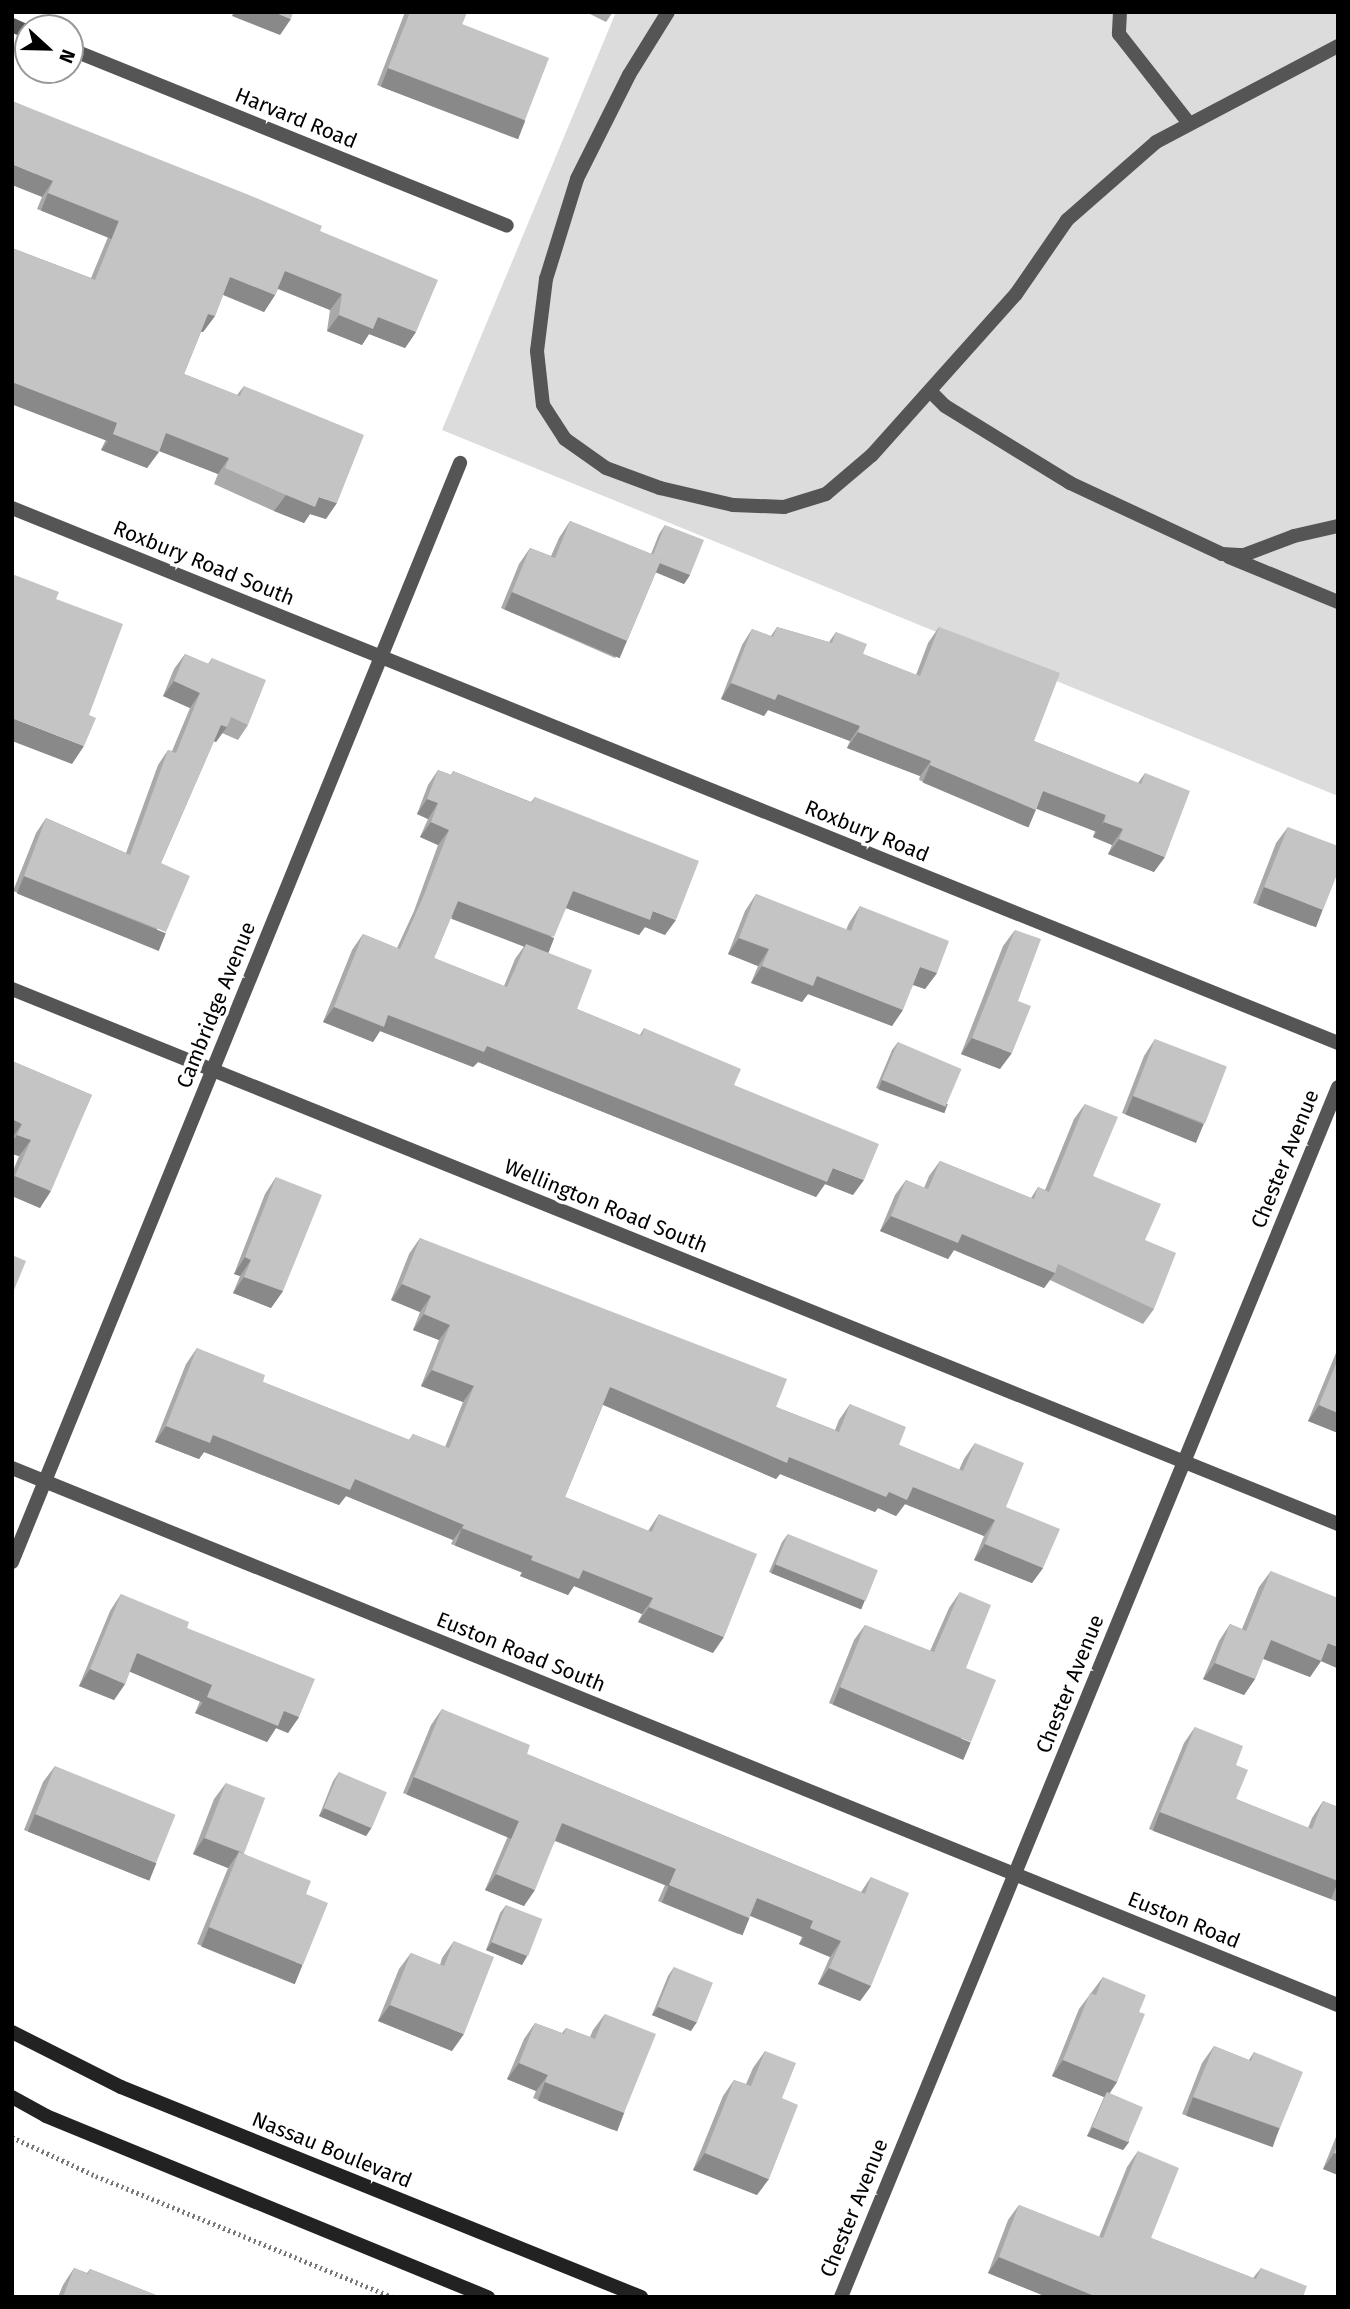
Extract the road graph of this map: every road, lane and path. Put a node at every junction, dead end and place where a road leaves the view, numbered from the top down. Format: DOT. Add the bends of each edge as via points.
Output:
graph roads {
  1 [pos="668,12"];
  2 [pos="1120,12"];
  3 [pos="1338,46"];
  4 [pos="84,55"];
  5 [pos="1188,122"];
  6 [pos="507,226"];
  7 [pos="930,391"];
  8 [pos="460,463"];
  9 [pos="12,508"];
  10 [pos="1338,526"];
  11 [pos="1222,554"];
  12 [pos="1338,602"];
  13 [pos="381,657"];
  14 [pos="12,989"];
  15 [pos="1338,1044"];
  16 [pos="212,1070"];
  17 [pos="1338,1087"];
  18 [pos="1184,1462"];
  19 [pos="12,1468"];
  20 [pos="44,1481"];
  21 [pos="1338,1524"];
  22 [pos="12,1563"];
  23 [pos="1014,1874"];
  24 [pos="1338,2005"];
  25 [pos="12,2032"];
  26 [pos="12,2097"];
  27 [pos="12,2137"];
  28 [pos="393,2297"];
  29 [pos="488,2297"];
  30 [pos="641,2297"];
  31 [pos="841,2297"];
  1 -- 7 [label="street" via="629,75 577,179 546,279 537,351 543,405 565,439 606,468 660,488 733,505 785,508 825,494 872,455"];
  2 -- 5 [label="street" via="1119,34"];
  3 -- 5 [label="street"];
  4 -- 6 [label="street, Harvard Road"];
  5 -- 7 [label="street" via="1156,142 1068,220 1016,294"];
  7 -- 11 [label="street" via="945,406 1070,483"];
  8 -- 13 [label="street, Cambridge Avenue"];
  9 -- 13 [label="street, Roxbury Road South"];
  10 -- 11 [label="street" via="1244,555"];
  11 -- 12 [label="street"];
  13 -- 15 [label="street, Roxbury Road"];
  13 -- 16 [label="street, Cambridge Avenue"];
  14 -- 16 [label="street, Wellington Road South"];
  16 -- 18 [label="street, Wellington Road South"];
  16 -- 20 [label="street, Cambridge Avenue"];
  17 -- 18 [label="street, Chester Avenue"];
  18 -- 21 [label="street, Wellington Road South"];
  18 -- 23 [label="street, Chester Avenue"];
  19 -- 20 [label="street, Euston Road South"];
  20 -- 22 [label="street, Cambridge Avenue"];
  20 -- 23 [label="street, Euston Road South"];
  23 -- 24 [label="street, Euston Road"];
  23 -- 31 [label="street, Chester Avenue"];
  25 -- 30 [label="main road, Nassau Boulevard" via="121,2087"];
  26 -- 29 [label="main road" via="46,2116"];
  27 -- 28 [label="path"];
}
